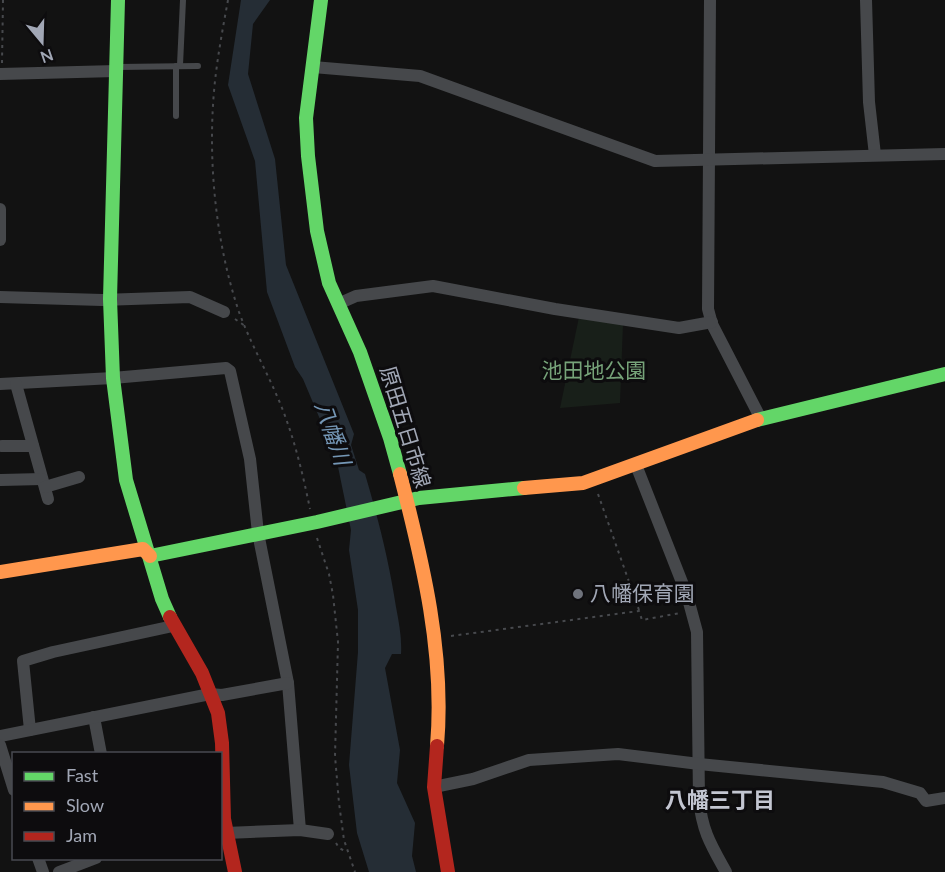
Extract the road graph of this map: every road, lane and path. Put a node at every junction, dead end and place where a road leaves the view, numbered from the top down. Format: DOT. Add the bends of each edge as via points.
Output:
graph roads {
  1 [pos="3,0"];
  2 [pos="118,0"];
  3 [pos="183,0"];
  4 [pos="228,0"];
  5 [pos="321,0"];
  6 [pos="710,0"];
  7 [pos="866,0"];
  8 [pos="178,66"];
  9 [pos="198,66"];
  10 [pos="313,67"];
  11 [pos="116,69"];
  12 [pos="1,74"];
  13 [pos="176,116"];
  14 [pos="945,154"];
  15 [pos="875,155"];
  16 [pos="707,161"];
  17 [pos="0,209"];
  18 [pos="0,240"];
  19 [pos="0,297"];
  20 [pos="110,299"];
  21 [pos="338,304"];
  22 [pos="224,312"];
  23 [pos="712,322"];
  24 [pos="945,374"];
  25 [pos="113,378"];
  26 [pos="0,384"];
  27 [pos="16,384"];
  28 [pos="761,419"];
  29 [pos="2,446"];
  30 [pos="33,446"];
  31 [pos="636,465"];
  32 [pos="79,477"];
  33 [pos="1,480"];
  34 [pos="593,480"];
  35 [pos="45,489"];
  36 [pos="403,502"];
  37 [pos="314,522"];
  38 [pos="258,533"];
  39 [pos="150,556"];
  40 [pos="0,572"];
  41 [pos="691,610"];
  42 [pos="639,611"];
  43 [pos="173,626"];
  44 [pos="436,638"];
  45 [pos="288,683"];
  46 [pos="210,694"];
  47 [pos="94,717"];
  48 [pos="30,730"];
  49 [pos="0,736"];
  50 [pos="0,746"];
  51 [pos="101,752"];
  52 [pos="699,764"];
  53 [pos="12,784"];
  54 [pos="434,788"];
  55 [pos="945,798"];
  56 [pos="224,824"];
  57 [pos="300,830"];
  58 [pos="328,834"];
  59 [pos="92,864"];
  60 [pos="59,872"];
  61 [pos="236,872"];
  62 [pos="355,872"];
  63 [pos="448,872"];
  64 [pos="726,872"];
  1 -- 12 [label="path"];
  2 -- 11 [label="street"];
  3 -- 8 [label="lane"];
  4 -- 37 [label="path" via="215,81 212,132 224,254 256,356 291,431"];
  5 -- 10 [label="street, 原田五日市線"];
  6 -- 16 [label="street"];
  7 -- 15 [label="street"];
  8 -- 9 [label="lane"];
  8 -- 11 [label="lane"];
  8 -- 13 [label="lane"];
  10 -- 16 [label="street" via="420,76 641,158"];
  10 -- 21 [label="street, 原田五日市線" via="306,118 308,156 323,261"];
  11 -- 12 [label="street"];
  11 -- 20 [label="street"];
  14 -- 15 [label="street"];
  15 -- 16 [label="street"];
  16 -- 23 [label="street" via="708,309"];
  17 -- 18 [label="street"];
  19 -- 20 [label="street"];
  20 -- 22 [label="street" via="190,297"];
  20 -- 25 [label="street"];
  21 -- 23 [label="street" via="356,296 433,286 679,328"];
  21 -- 36 [label="street, 原田五日市線" via="360,352 390,438"];
  23 -- 28 [label="street"];
  24 -- 28 [label="street"];
  25 -- 27 [label="street"];
  25 -- 38 [label="street" via="226,368 230,371 250,459"];
  25 -- 39 [label="street" via="126,480"];
  26 -- 27 [label="street"];
  27 -- 30 [label="street"];
  28 -- 31 [label="street"];
  29 -- 30 [label="street"];
  30 -- 35 [label="street"];
  31 -- 34 [label="street"];
  31 -- 41 [label="street"];
  32 -- 35 [label="street"];
  33 -- 35 [label="street"];
  34 -- 36 [label="street"];
  34 -- 42 [label="path"];
  36 -- 37 [label="street"];
  36 -- 44 [label="street, 原田五日市線" via="411,517"];
  37 -- 38 [label="street"];
  37 -- 62 [label="path" via="333,595 338,642 335,756 344,840"];
  38 -- 39 [label="street"];
  38 -- 45 [label="street"];
  39 -- 40 [label="street" via="143,549"];
  39 -- 43 [label="street"];
  41 -- 42 [label="path" via="642,620"];
  41 -- 52 [label="street" via="697,632"];
  42 -- 44 [label="path"];
  43 -- 46 [label="street"];
  43 -- 48 [label="street" via="23,661"];
  44 -- 54 [label="street, 原田五日市線" via="440,715"];
  45 -- 46 [label="street"];
  45 -- 57 [label="street"];
  46 -- 47 [label="street"];
  46 -- 56 [label="street" via="218,713 222,743"];
  47 -- 48 [label="street"];
  47 -- 51 [label="street"];
  48 -- 49 [label="street"];
  50 -- 53 [label="street"];
  52 -- 54 [label="street" via="618,754 537,759"];
  52 -- 55 [label="street" via="883,782 920,793 926,801"];
  52 -- 64 [label="street" via="703,827"];
  54 -- 63 [label="street, 原田五日市線"];
  56 -- 57 [label="street"];
  56 -- 61 [label="street"];
  57 -- 58 [label="street"];
  59 -- 60 [label="street"];
}
